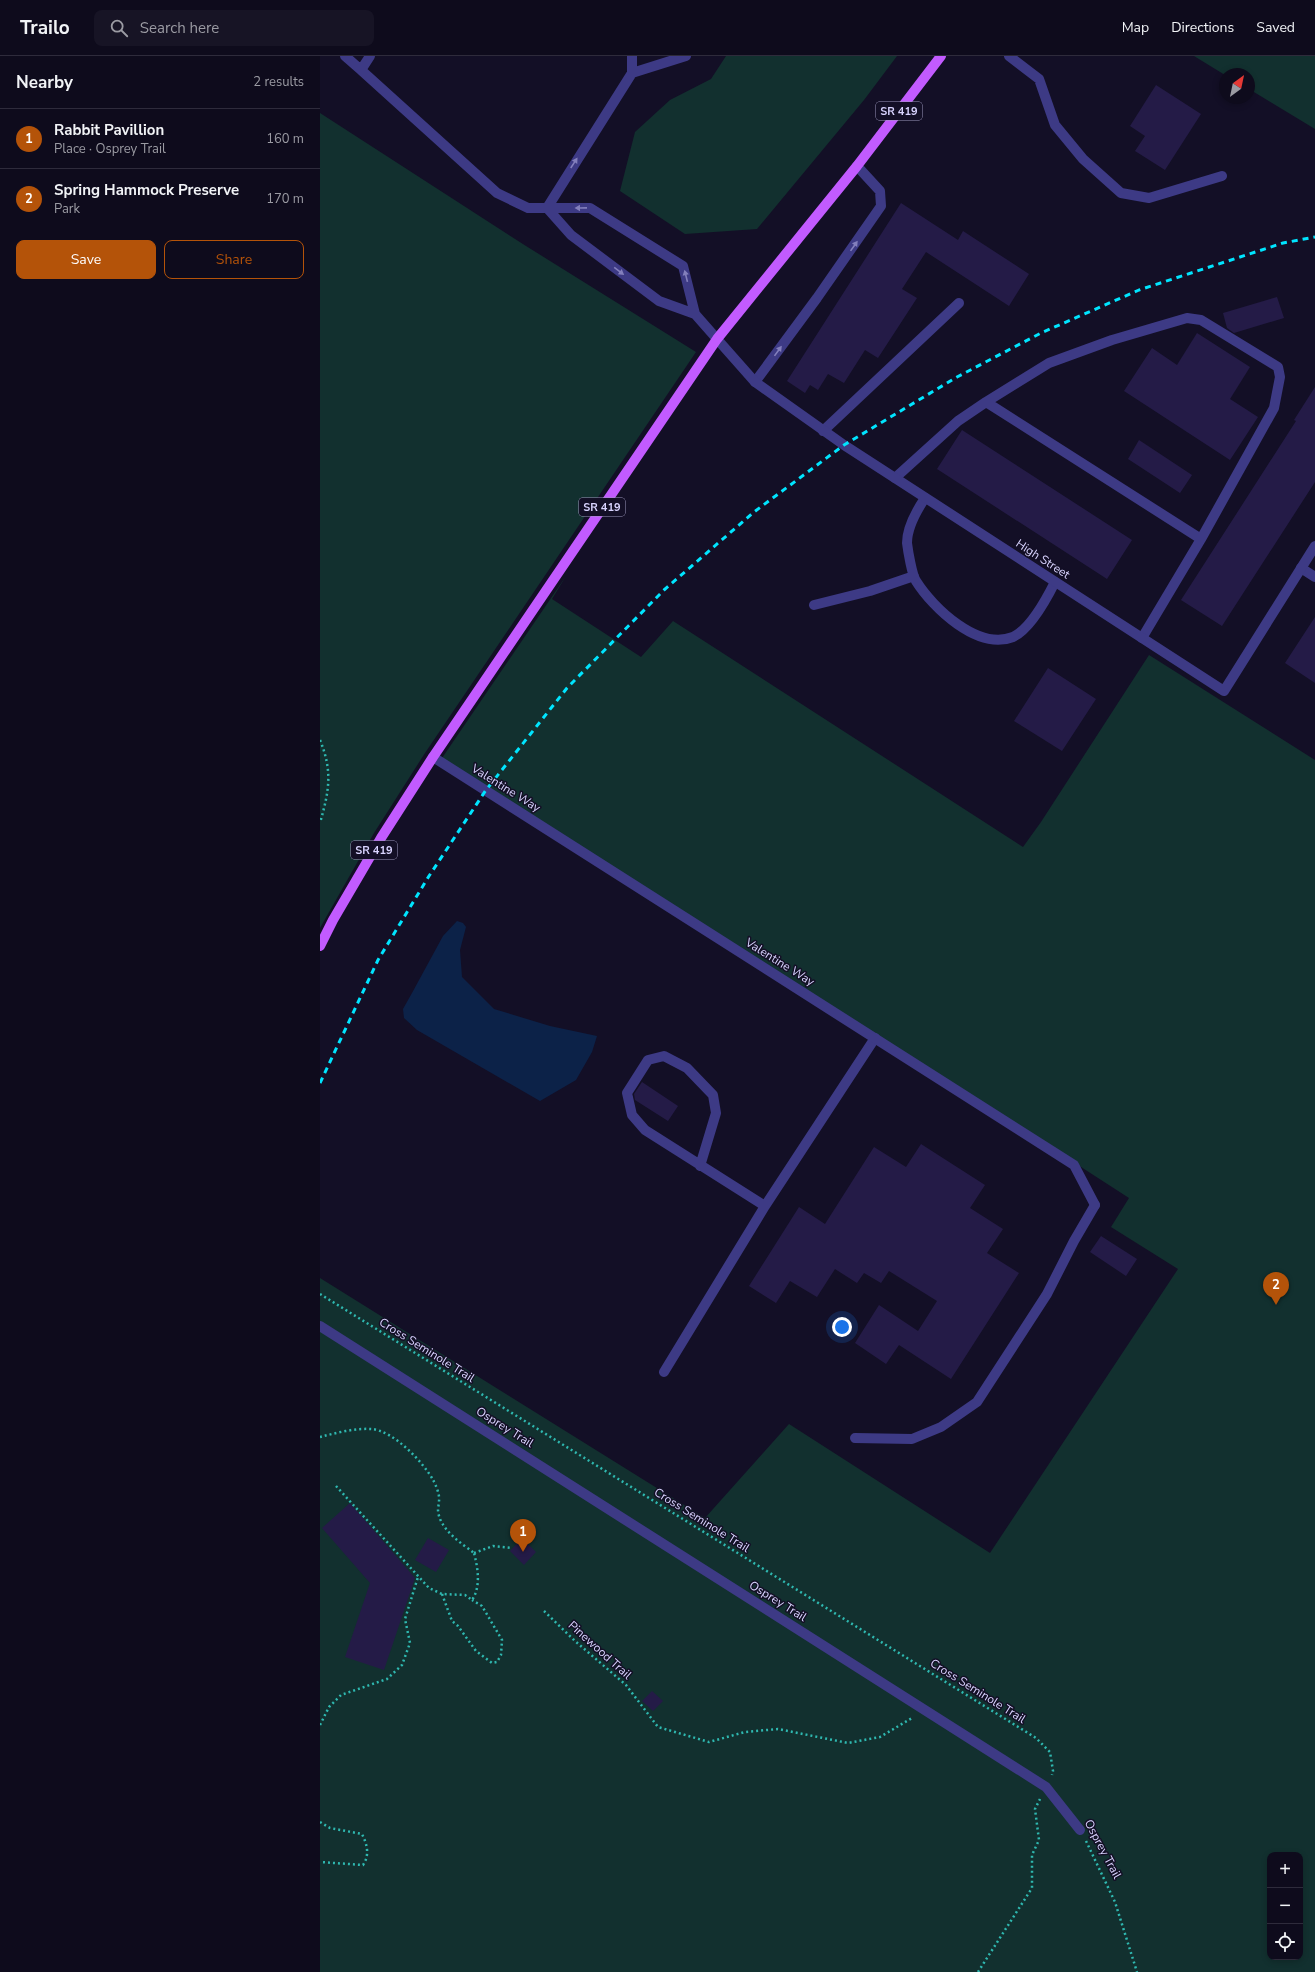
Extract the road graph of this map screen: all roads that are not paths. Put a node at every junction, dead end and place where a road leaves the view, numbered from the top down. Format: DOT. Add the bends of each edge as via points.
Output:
graph roads {
  1 [pos="344,56"];
  2 [pos="370,56"];
  3 [pos="632,56"];
  4 [pos="686,56"];
  5 [pos="941,56"];
  6 [pos="1009,56"];
  7 [pos="665,59"];
  8 [pos="361,70"];
  9 [pos="632,73"];
  10 [pos="858,166"];
  11 [pos="1222,176"];
  12 [pos="547,208"];
  13 [pos="959,303"];
  14 [pos="695,314"];
  15 [pos="717,339"];
  16 [pos="755,382"];
  17 [pos="986,402"];
  18 [pos="823,431"];
  19 [pos="895,478"];
  20 [pos="925,498"];
  21 [pos="1202,540"];
  22 [pos="1315,546"];
  23 [pos="1301,568"];
  24 [pos="914,576"];
  25 [pos="1315,577"];
  26 [pos="1055,582"];
  27 [pos="814,605"];
  28 [pos="1142,638"];
  29 [pos="433,757"];
  30 [pos="320,946"];
  31 [pos="875,1038"];
  32 [pos="700,1166"];
  33 [pos="765,1206"];
  34 [pos="320,1326"];
  35 [pos="664,1372"];
  36 [pos="855,1438"];
  37 [pos="1080,1830"];
  1 -- 8 [label="street"];
  2 -- 8 [label="street"];
  3 -- 9 [label="street"];
  4 -- 7 [label="street"];
  5 -- 10 [label="main road, SR 419"];
  6 -- 11 [label="street" via="1039,79 1055,125 1083,159 1120,193 1149,198"];
  7 -- 9 [label="street"];
  8 -- 12 [label="street" via="497,193 528,208"];
  12 -- 9 [label="street, one-way"];
  10 -- 15 [label="main road, SR 419"];
  16 -- 10 [label="street, one-way" via="822,292 881,206 880,191"];
  12 -- 14 [label="street, one-way" via="571,235 659,301"];
  14 -- 12 [label="street, one-way" via="683,266 590,208"];
  13 -- 18 [label="street"];
  14 -- 15 [label="street, High Street"];
  15 -- 16 [label="street, High Street"];
  15 -- 29 [label="main road, SR 419"];
  16 -- 18 [label="street, High Street"];
  17 -- 19 [label="street" via="958,421"];
  17 -- 21 [label="street"];
  17 -- 21 [label="street" via="1049,363 1112,340 1187,318 1201,320 1278,367 1280,377 1274,408"];
  18 -- 19 [label="street, High Street"];
  19 -- 20 [label="street, High Street"];
  20 -- 24 [label="street" via="915,514 907,542"];
  20 -- 26 [label="street, High Street"];
  21 -- 28 [label="street"];
  22 -- 23 [label="street, High Street"];
  23 -- 25 [label="street"];
  23 -- 28 [label="street, High Street" via="1224,692"];
  24 -- 26 [label="street" via="938,609 969,632 998,641 1014,636 1027,625 1047,598"];
  24 -- 27 [label="street" via="870,591"];
  26 -- 28 [label="street, High Street"];
  29 -- 30 [label="main road, SR 419" via="381,838"];
  29 -- 31 [label="street, Valentine Way"];
  31 -- 33 [label="street"];
  31 -- 36 [label="street, Valentine Way" via="1074,1165 1095,1205 1047,1294 977,1402 941,1427 912,1439"];
  32 -- 32 [label="street" via="645,1130 632,1115 628,1093 648,1060 664,1056 687,1068 713,1095 716,1113"];
  32 -- 33 [label="street"];
  33 -- 35 [label="street"];
  34 -- 37 [label="street, Osprey Trail" via="1046,1787"];
}
